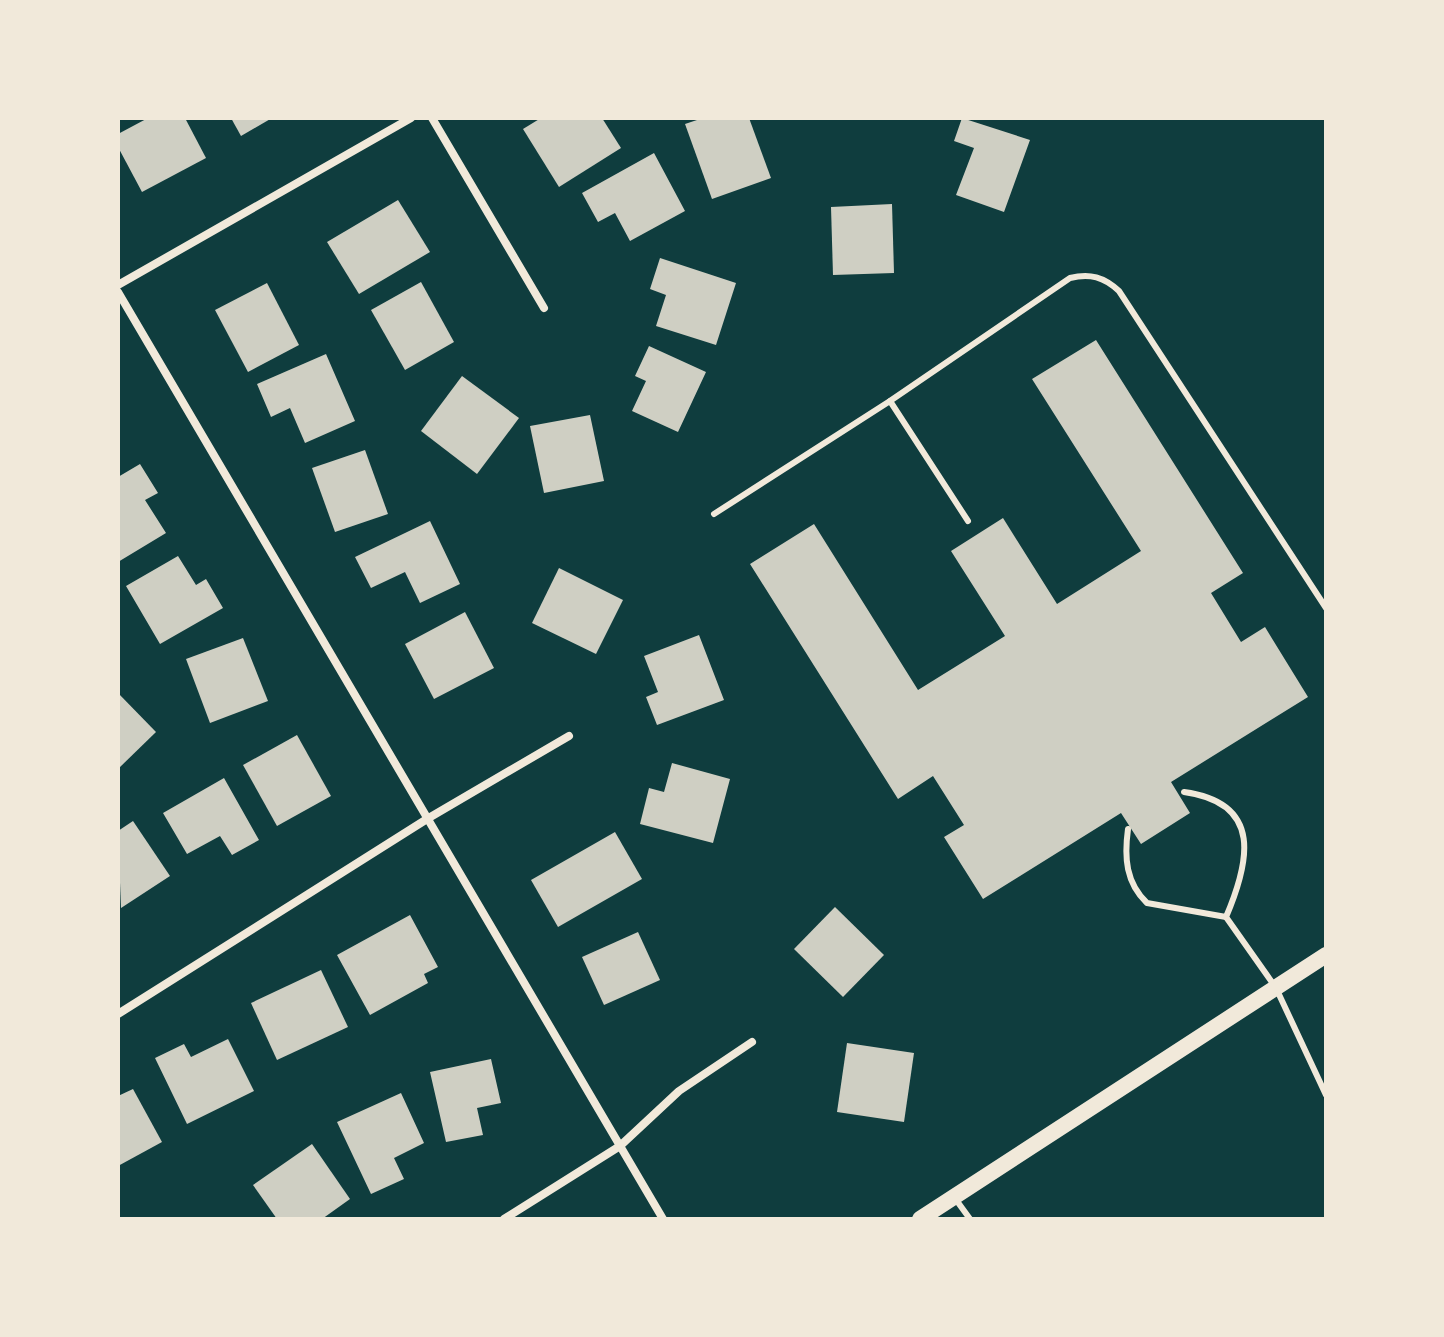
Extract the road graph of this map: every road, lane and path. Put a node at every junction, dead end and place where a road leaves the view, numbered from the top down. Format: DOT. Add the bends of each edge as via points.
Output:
graph roads {
  1 [pos="411,118"];
  2 [pos="432,118"];
  3 [pos="118,285"];
  4 [pos="118,292"];
  5 [pos="544,308"];
  6 [pos="890,401"];
  7 [pos="714,514"];
  8 [pos="968,521"];
  9 [pos="1326,608"];
  10 [pos="569,736"];
  11 [pos="1184,792"];
  12 [pos="427,819"];
  13 [pos="1128,829"];
  14 [pos="1226,917"];
  15 [pos="1326,955"];
  16 [pos="1276,988"];
  17 [pos="118,1014"];
  18 [pos="752,1042"];
  19 [pos="1326,1095"];
  20 [pos="620,1146"];
  21 [pos="954,1197"];
  22 [pos="504,1219"];
  23 [pos="663,1219"];
  24 [pos="920,1219"];
  25 [pos="970,1219"];
  1 -- 3 [label="street"];
  2 -- 5 [label="street"];
  4 -- 12 [label="street"];
  6 -- 7 [label="lane"];
  6 -- 8 [label="lane"];
  6 -- 9 [label="lane" via="1070,278 1083,275 1109,282"];
  10 -- 12 [label="street"];
  11 -- 14 [label="lane" via="1217,802 1243,828 1246,859"];
  12 -- 17 [label="street"];
  12 -- 20 [label="street"];
  13 -- 14 [label="lane" via="1127,867 1147,903"];
  14 -- 16 [label="lane"];
  15 -- 16 [label="main road"];
  16 -- 19 [label="lane"];
  16 -- 21 [label="main road"];
  18 -- 20 [label="street" via="679,1091"];
  20 -- 22 [label="street"];
  20 -- 23 [label="street"];
  21 -- 24 [label="main road"];
  21 -- 25 [label="lane"];
}
